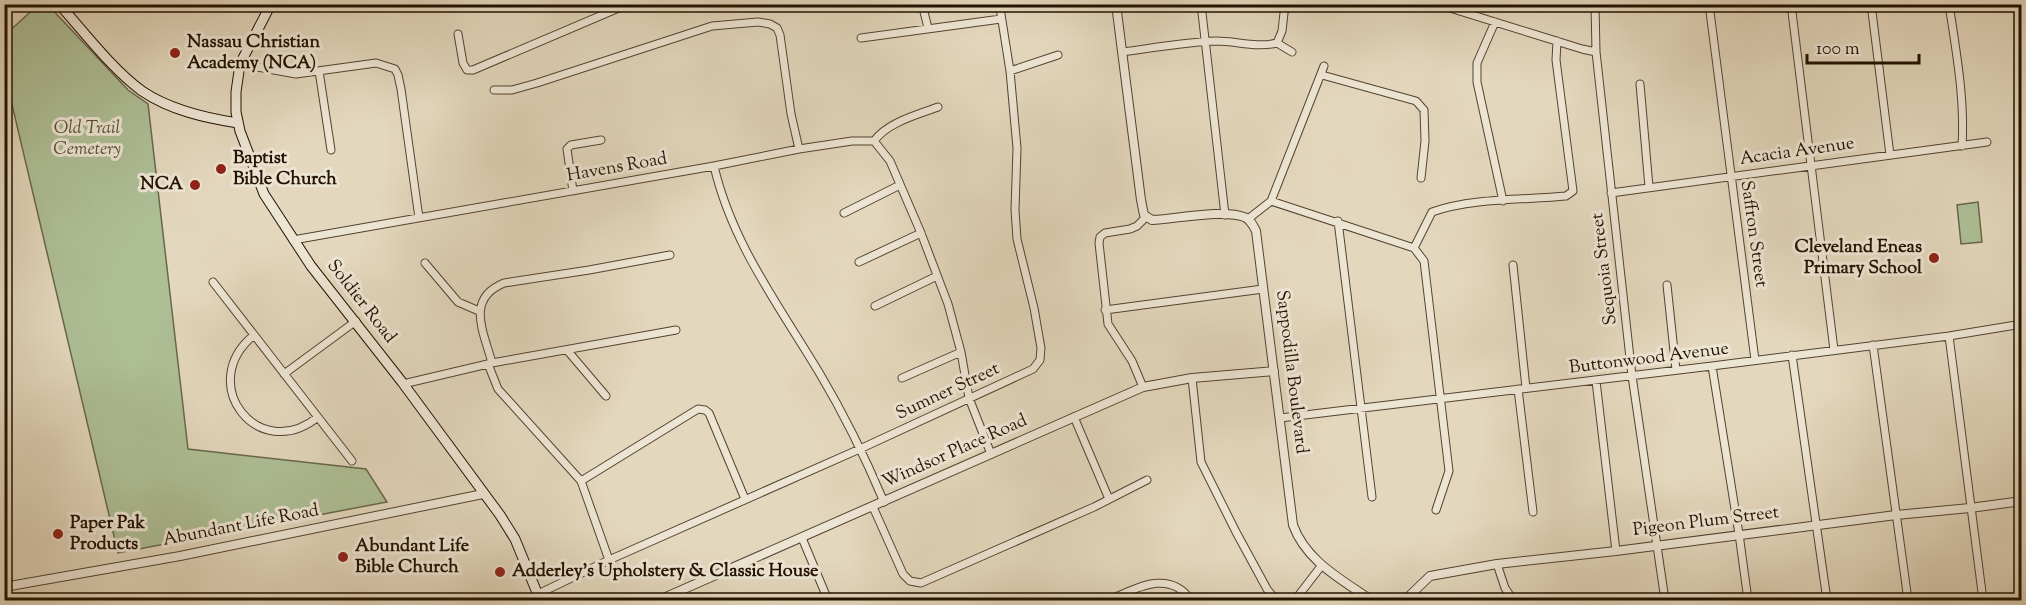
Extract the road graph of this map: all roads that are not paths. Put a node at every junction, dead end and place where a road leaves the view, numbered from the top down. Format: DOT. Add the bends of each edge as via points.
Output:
graph roads {
  1 [pos="59,4"];
  2 [pos="271,4"];
  3 [pos="628,4"];
  4 [pos="922,4"];
  5 [pos="1001,4"];
  6 [pos="1116,4"];
  7 [pos="1200,4"];
  8 [pos="1285,4"];
  9 [pos="1437,4"];
  10 [pos="1626,4"];
  11 [pos="1709,4"];
  12 [pos="1791,4"];
  13 [pos="1871,4"];
  14 [pos="1948,4"];
  15 [pos="1595,6"];
  16 [pos="1001,19"];
  17 [pos="1495,22"];
  18 [pos="928,28"];
  19 [pos="458,34"];
  20 [pos="861,38"];
  21 [pos="1557,41"];
  22 [pos="1206,42"];
  23 [pos="1277,43"];
  24 [pos="1122,52"];
  25 [pos="1292,52"];
  26 [pos="1596,52"];
  27 [pos="1058,55"];
  28 [pos="240,64"];
  29 [pos="1324,66"];
  30 [pos="319,71"];
  31 [pos="1010,71"];
  32 [pos="1322,75"];
  33 [pos="1640,84"];
  34 [pos="494,90"];
  35 [pos="938,107"];
  36 [pos="238,123"];
  37 [pos="602,140"];
  38 [pos="874,141"];
  39 [pos="1987,142"];
  40 [pos="1962,146"];
  41 [pos="799,149"];
  42 [pos="331,150"];
  43 [pos="1890,154"];
  44 [pos="1811,165"];
  45 [pos="714,166"];
  46 [pos="1730,176"];
  47 [pos="1421,178"];
  48 [pos="900,185"];
  49 [pos="1649,187"];
  50 [pos="573,191"];
  51 [pos="1611,193"];
  52 [pos="1271,201"];
  53 [pos="1503,201"];
  54 [pos="844,213"];
  55 [pos="1225,214"];
  56 [pos="419,218"];
  57 [pos="1146,218"];
  58 [pos="1248,219"];
  59 [pos="1338,221"];
  60 [pos="921,233"];
  61 [pos="293,240"];
  62 [pos="1414,248"];
  63 [pos="670,255"];
  64 [pos="859,262"];
  65 [pos="425,263"];
  66 [pos="1513,265"];
  67 [pos="937,276"];
  68 [pos="213,282"];
  69 [pos="1667,285"];
  70 [pos="1263,289"];
  71 [pos="875,306"];
  72 [pos="1105,310"];
  73 [pos="479,311"];
  74 [pos="356,321"];
  75 [pos="2022,324"];
  76 [pos="676,330"];
  77 [pos="254,335"];
  78 [pos="1949,336"];
  79 [pos="1873,345"];
  80 [pos="567,350"];
  81 [pos="1833,350"];
  82 [pos="961,352"];
  83 [pos="1792,355"];
  84 [pos="1755,360"];
  85 [pos="490,364"];
  86 [pos="1712,366"];
  87 [pos="1676,370"];
  88 [pos="1274,371"];
  89 [pos="284,374"];
  90 [pos="1632,376"];
  91 [pos="902,378"];
  92 [pos="1192,378"];
  93 [pos="1596,381"];
  94 [pos="403,384"];
  95 [pos="1143,387"];
  96 [pos="1522,389"];
  97 [pos="606,396"];
  98 [pos="969,398"];
  99 [pos="1440,399"];
  100 [pos="1360,407"];
  101 [pos="318,417"];
  102 [pos="1074,417"];
  103 [pos="1280,418"];
  104 [pos="862,448"];
  105 [pos="991,454"];
  106 [pos="352,461"];
  107 [pos="1147,480"];
  108 [pos="581,482"];
  109 [pos="483,494"];
  110 [pos="1372,497"];
  111 [pos="745,499"];
  112 [pos="1108,499"];
  113 [pos="884,501"];
  114 [pos="2022,501"];
  115 [pos="873,507"];
  116 [pos="1970,508"];
  117 [pos="1436,510"];
  118 [pos="1533,512"];
  119 [pos="1896,514"];
  120 [pos="1817,525"];
  121 [pos="1739,534"];
  122 [pos="802,538"];
  123 [pos="1659,545"];
  124 [pos="1616,551"];
  125 [pos="609,560"];
  126 [pos="1497,564"];
  127 [pos="1322,565"];
  128 [pos="4,587"];
  129 [pos="539,597"];
  130 [pos="1114,599"];
  131 [pos="659,600"];
  132 [pos="828,600"];
  133 [pos="1191,600"];
  134 [pos="1276,600"];
  135 [pos="1295,600"];
  136 [pos="1371,600"];
  137 [pos="1405,600"];
  138 [pos="1513,600"];
  139 [pos="1665,600"];
  140 [pos="1748,600"];
  141 [pos="1827,600"];
  142 [pos="1908,600"];
  143 [pos="1983,600"];
  1 -- 36 [label="main road" via="142,91 182,110"];
  2 -- 28 [label="main road, Soldier Road"];
  3 -- 19 [label="street" via="473,70 463,63"];
  4 -- 18 [label="street"];
  5 -- 16 [label="street, Sumner Street"];
  6 -- 24 [label="street"];
  7 -- 22 [label="street"];
  8 -- 23 [label="street"];
  9 -- 17 [label="street"];
  10 -- 15 [label="street"];
  11 -- 46 [label="street, Saffron Street"];
  12 -- 44 [label="street"];
  13 -- 43 [label="street"];
  14 -- 40 [label="street" via="1959,74"];
  15 -- 26 [label="street, Sequoia Street"];
  16 -- 18 [label="street"];
  16 -- 31 [label="street, Sumner Street"];
  17 -- 21 [label="street"];
  17 -- 53 [label="street" via="1477,63 1477,82"];
  18 -- 20 [label="street"];
  21 -- 26 [label="street"];
  21 -- 53 [label="street" via="1556,60 1573,191 1566,196"];
  22 -- 23 [label="street"];
  22 -- 24 [label="street"];
  22 -- 55 [label="street"];
  23 -- 25 [label="street"];
  24 -- 57 [label="street"];
  26 -- 51 [label="street, Sequoia Street"];
  27 -- 31 [label="street"];
  28 -- 30 [label="street" via="296,74"];
  28 -- 36 [label="main road, Soldier Road" via="236,92"];
  29 -- 32 [label="street"];
  30 -- 42 [label="street"];
  30 -- 56 [label="street" via="376,63 395,69"];
  31 -- 98 [label="street, Sumner Street" via="1017,148 1017,239 1041,354 1033,369"];
  32 -- 47 [label="street" via="1416,101 1424,110"];
  32 -- 52 [label="street"];
  33 -- 49 [label="street"];
  34 -- 41 [label="street" via="537,83 712,26 770,24 780,35"];
  35 -- 38 [label="street" via="887,129"];
  36 -- 61 [label="main road, Soldier Road" via="264,194"];
  37 -- 50 [label="street" via="567,149"];
  38 -- 41 [label="street, Havens Road"];
  38 -- 48 [label="street" via="890,161"];
  39 -- 40 [label="street, Acacia Avenue"];
  40 -- 43 [label="street, Acacia Avenue"];
  41 -- 45 [label="street, Havens Road"];
  43 -- 44 [label="street, Acacia Avenue"];
  44 -- 46 [label="street, Acacia Avenue"];
  44 -- 81 [label="street"];
  45 -- 50 [label="street, Havens Road"];
  45 -- 104 [label="street" via="721,195 743,247"];
  46 -- 49 [label="street, Acacia Avenue"];
  46 -- 84 [label="street, Saffron Street"];
  48 -- 54 [label="street"];
  48 -- 60 [label="street"];
  49 -- 51 [label="street, Acacia Avenue"];
  50 -- 56 [label="street, Havens Road"];
  51 -- 90 [label="street, Sequoia Street"];
  52 -- 58 [label="street"];
  52 -- 59 [label="street"];
  53 -- 62 [label="street" via="1431,212"];
  55 -- 57 [label="street"];
  55 -- 58 [label="street"];
  56 -- 61 [label="street, Havens Road"];
  57 -- 72 [label="street" via="1130,229 1100,237"];
  58 -- 70 [label="street, Sappodilla Boulevard" via="1256,231"];
  59 -- 62 [label="street"];
  59 -- 100 [label="street"];
  60 -- 64 [label="street"];
  60 -- 67 [label="street"];
  61 -- 74 [label="main road, Soldier Road"];
  62 -- 99 [label="street" via="1424,261"];
  63 -- 73 [label="street" via="504,283 486,294"];
  65 -- 73 [label="street" via="458,302"];
  66 -- 96 [label="street"];
  67 -- 71 [label="street"];
  67 -- 82 [label="street"];
  68 -- 77 [label="street"];
  69 -- 87 [label="street"];
  70 -- 72 [label="street"];
  70 -- 88 [label="street, Sappodilla Boulevard"];
  72 -- 95 [label="street" via="1108,324 1132,361"];
  73 -- 85 [label="street"];
  74 -- 89 [label="street"];
  74 -- 94 [label="main road, Soldier Road"];
  75 -- 78 [label="street, Buttonwood Avenue"];
  76 -- 80 [label="street"];
  77 -- 89 [label="street"];
  77 -- 101 [label="street" via="239,351 231,371 231,393 241,412 257,426 278,432 300,429"];
  78 -- 79 [label="street, Buttonwood Avenue"];
  78 -- 116 [label="street"];
  79 -- 81 [label="street, Buttonwood Avenue"];
  79 -- 119 [label="street"];
  80 -- 85 [label="street"];
  80 -- 97 [label="street"];
  81 -- 83 [label="street, Buttonwood Avenue"];
  82 -- 91 [label="street"];
  82 -- 98 [label="street"];
  83 -- 84 [label="street, Buttonwood Avenue"];
  83 -- 120 [label="street"];
  84 -- 86 [label="street, Buttonwood Avenue"];
  85 -- 94 [label="street"];
  85 -- 108 [label="street" via="498,389"];
  86 -- 87 [label="street, Buttonwood Avenue"];
  86 -- 121 [label="street"];
  87 -- 90 [label="street, Buttonwood Avenue"];
  88 -- 92 [label="street, Windsor Place Road"];
  88 -- 103 [label="street, Sappodilla Boulevard"];
  89 -- 101 [label="street"];
  90 -- 93 [label="street, Buttonwood Avenue"];
  90 -- 123 [label="street, Sequoia Street"];
  92 -- 95 [label="street, Windsor Place Road"];
  92 -- 134 [label="street" via="1201,462"];
  93 -- 96 [label="street, Buttonwood Avenue"];
  93 -- 124 [label="street"];
  94 -- 109 [label="main road, Soldier Road"];
  95 -- 102 [label="street, Windsor Place Road"];
  96 -- 99 [label="street, Buttonwood Avenue"];
  96 -- 118 [label="street"];
  98 -- 104 [label="street, Sumner Street"];
  98 -- 105 [label="street"];
  99 -- 100 [label="street, Buttonwood Avenue"];
  99 -- 117 [label="street" via="1449,471"];
  100 -- 103 [label="street, Buttonwood Avenue"];
  100 -- 110 [label="street"];
  101 -- 106 [label="street"];
  102 -- 105 [label="street, Windsor Place Road"];
  102 -- 112 [label="street"];
  103 -- 127 [label="street, Sappodilla Boulevard" via="1293,525 1309,554"];
  104 -- 111 [label="street, Sumner Street"];
  104 -- 113 [label="street"];
  105 -- 113 [label="street, Windsor Place Road"];
  107 -- 112 [label="street"];
  108 -- 111 [label="street" via="698,409 709,413"];
  108 -- 125 [label="street"];
  109 -- 128 [label="street, Abundant Life Road" via="180,556"];
  109 -- 129 [label="main road, Soldier Road" via="515,539"];
  111 -- 125 [label="street, Sumner Street"];
  112 -- 115 [label="street" via="921,583 910,581 903,574"];
  113 -- 115 [label="street, Windsor Place Road"];
  114 -- 116 [label="street, Pigeon Plum Street"];
  115 -- 122 [label="street, Windsor Place Road"];
  116 -- 119 [label="street, Pigeon Plum Street"];
  116 -- 143 [label="street"];
  119 -- 120 [label="street, Pigeon Plum Street"];
  119 -- 142 [label="street"];
  120 -- 121 [label="street, Pigeon Plum Street"];
  120 -- 141 [label="street"];
  121 -- 123 [label="street, Pigeon Plum Street"];
  121 -- 140 [label="street"];
  122 -- 131 [label="street, Windsor Place Road"];
  122 -- 132 [label="street"];
  123 -- 124 [label="street, Pigeon Plum Street"];
  123 -- 139 [label="street, Sequoia Street"];
  124 -- 126 [label="street, Pigeon Plum Street"];
  125 -- 129 [label="street, Sumner Street"];
  126 -- 137 [label="street, Pigeon Plum Street" via="1430,576"];
  126 -- 138 [label="street"];
  127 -- 135 [label="street"];
  127 -- 136 [label="street, Sappodilla Boulevard"];
  130 -- 133 [label="street" via="1163,583 1179,587"];
}
